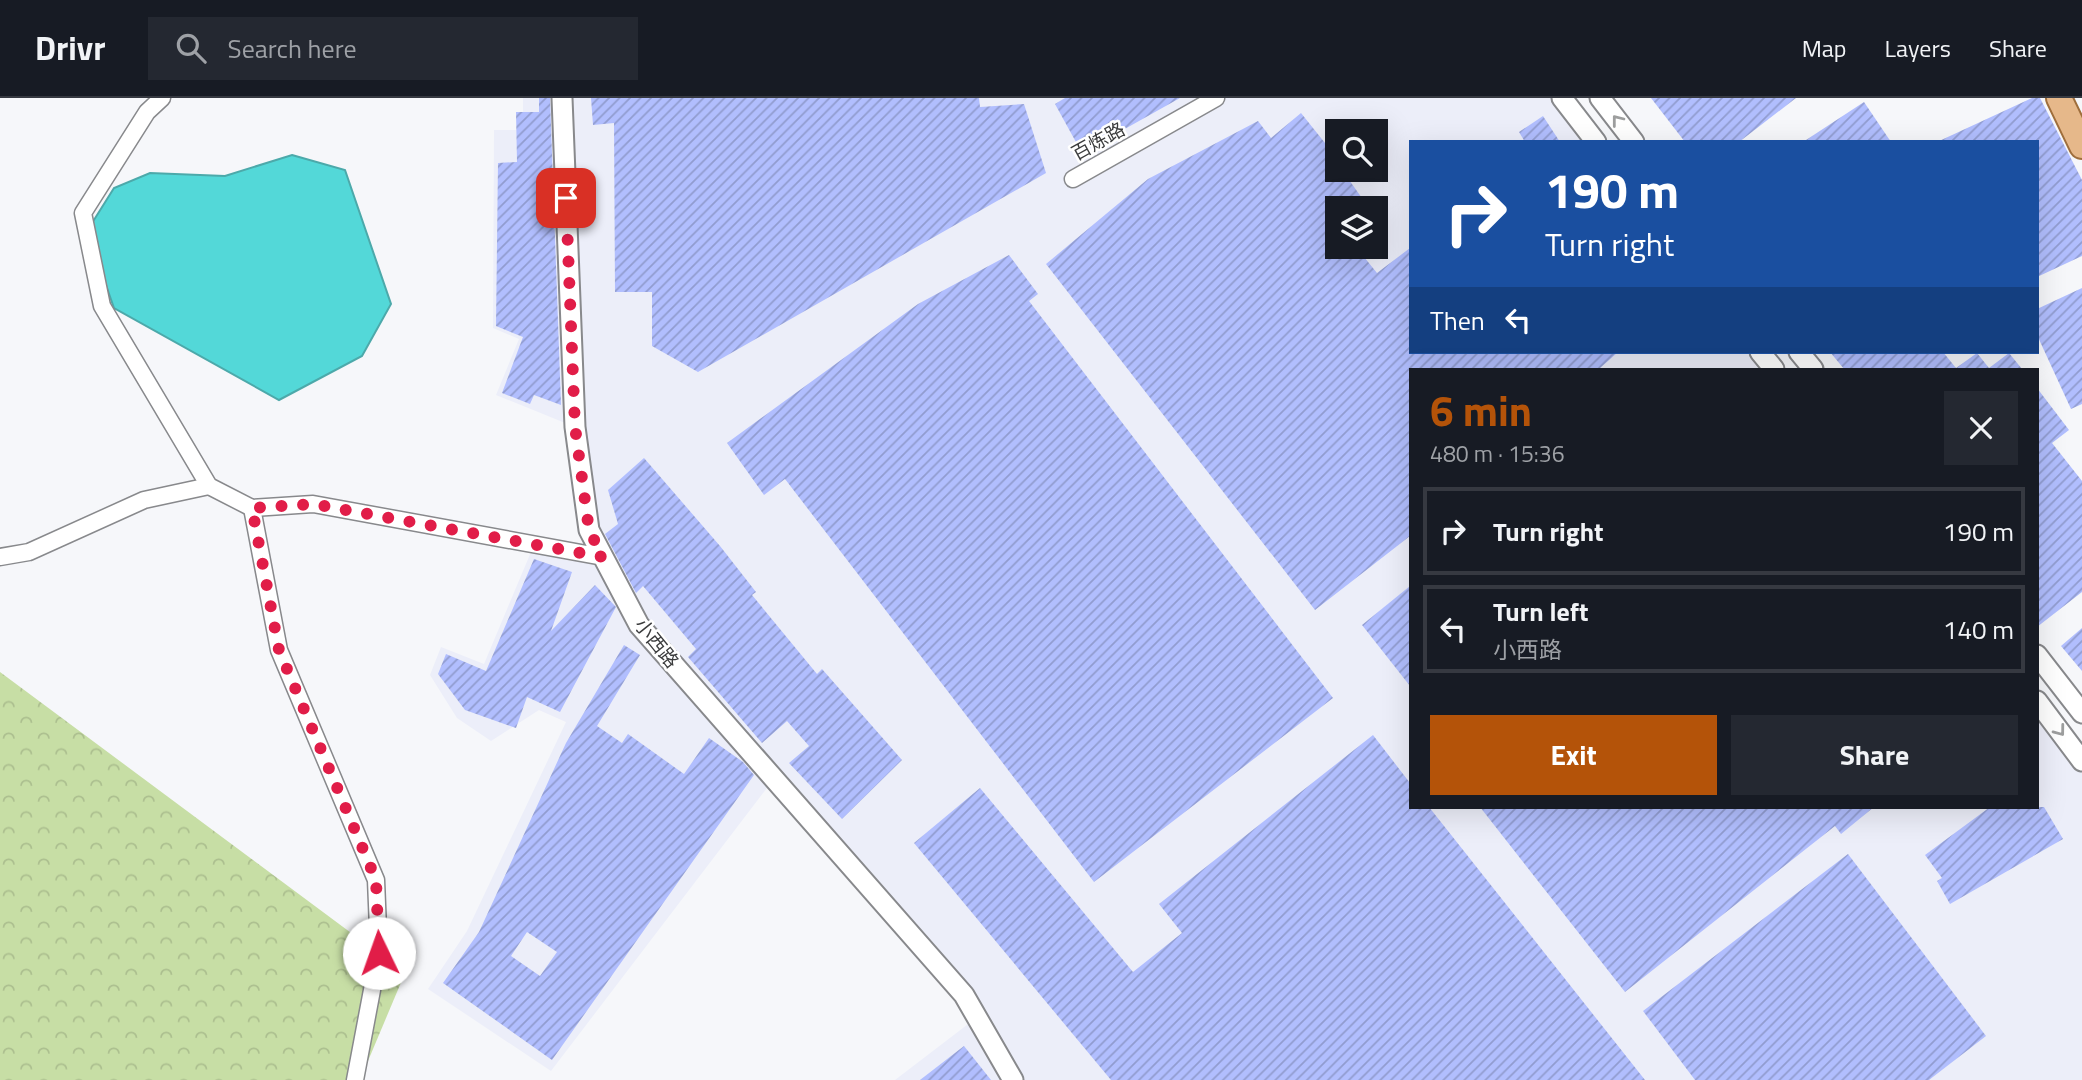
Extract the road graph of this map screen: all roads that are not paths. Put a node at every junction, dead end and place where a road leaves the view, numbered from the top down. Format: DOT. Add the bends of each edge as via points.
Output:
graph roads {
  1 [pos="162,98"];
  2 [pos="562,98"];
  3 [pos="1216,98"];
  4 [pos="1562,98"];
  5 [pos="1600,98"];
  6 [pos="2059,98"];
  7 [pos="1594,140"];
  8 [pos="1632,140"];
  9 [pos="2082,146"];
  10 [pos="1073,179"];
  11 [pos="1762,354"];
  12 [pos="1801,354"];
  13 [pos="1773,368"];
  14 [pos="1812,368"];
  15 [pos="209,486"];
  16 [pos="252,508"];
  17 [pos="0,557"];
  18 [pos="603,557"];
  19 [pos="2039,658"];
  20 [pos="2039,704"];
  21 [pos="2082,713"];
  22 [pos="2082,761"];
  23 [pos="355,1080"];
  24 [pos="1013,1080"];
  1 -- 15 [label="street" via="147,112 83,213 102,306"];
  2 -- 18 [label="street, 小西路" via="575,427 589,530"];
  3 -- 10 [label="street, 百炼路"];
  4 -- 7 [label="street"];
  8 -- 5 [label="street, one-way"];
  6 -- 9 [label="main road"];
  11 -- 13 [label="street"];
  12 -- 14 [label="street"];
  15 -- 16 [label="street"];
  15 -- 17 [label="street" via="144,500 29,552"];
  16 -- 18 [label="street" via="313,504"];
  16 -- 23 [label="street" via="279,650 376,880 379,953"];
  18 -- 24 [label="street, 小西路" via="639,625 964,995"];
  19 -- 21 [label="street"];
  20 -- 22 [label="street, one-way"];
}
